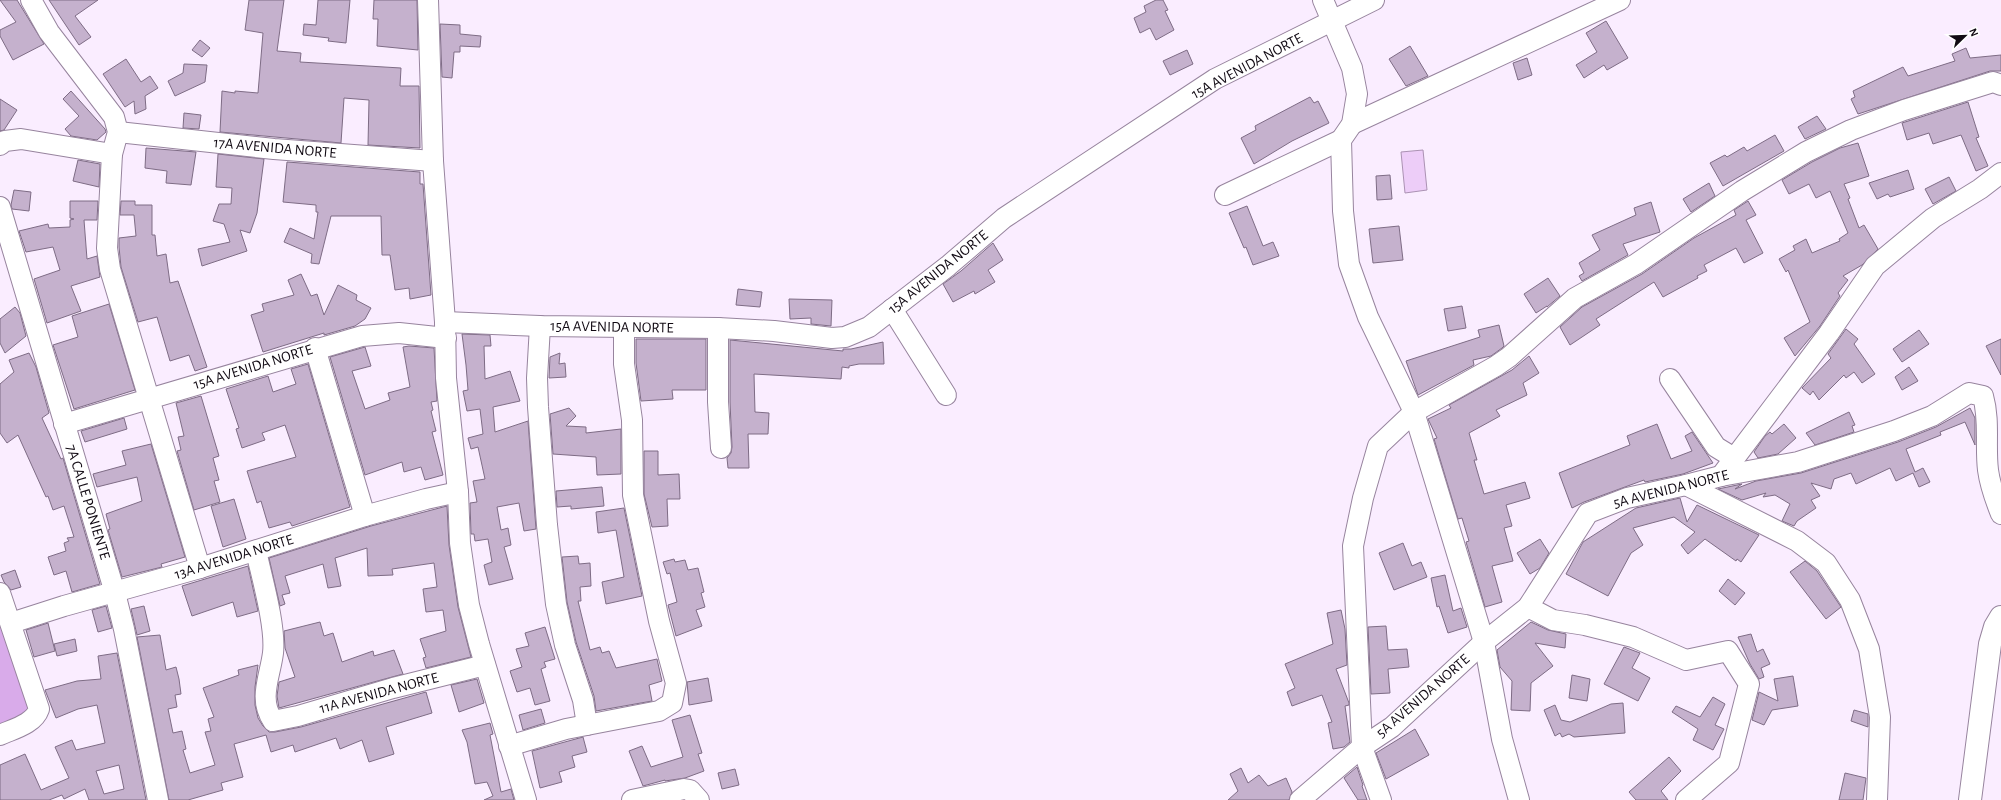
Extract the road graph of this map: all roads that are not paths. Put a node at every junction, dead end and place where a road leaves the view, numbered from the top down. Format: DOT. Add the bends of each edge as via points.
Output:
graph roads {
  1 [pos="31,0"];
  2 [pos="428,0"];
  3 [pos="1322,0"];
  4 [pos="1374,0"];
  5 [pos="1620,0"];
  6 [pos="1333,20"];
  7 [pos="2001,85"];
  8 [pos="118,132"];
  9 [pos="1346,132"];
  10 [pos="0,145"];
  11 [pos="112,154"];
  12 [pos="433,161"];
  13 [pos="2001,173"];
  14 [pos="1225,195"];
  15 [pos="0,207"];
  16 [pos="892,309"];
  17 [pos="540,326"];
  18 [pos="624,327"];
  19 [pos="718,328"];
  20 [pos="445,330"];
  21 [pos="315,348"];
  22 [pos="1670,379"];
  23 [pos="946,395"];
  24 [pos="149,398"];
  25 [pos="1414,412"];
  26 [pos="64,424"];
  27 [pos="721,448"];
  28 [pos="1734,458"];
  29 [pos="1721,476"];
  30 [pos="1686,485"];
  31 [pos="458,492"];
  32 [pos="2001,514"];
  33 [pos="365,516"];
  34 [pos="256,551"];
  35 [pos="200,568"];
  36 [pos="115,592"];
  37 [pos="0,593"];
  38 [pos="1528,607"];
  39 [pos="2001,617"];
  40 [pos="11,623"];
  41 [pos="1484,642"];
  42 [pos="485,665"];
  43 [pos="587,725"];
  44 [pos="0,735"];
  45 [pos="509,746"];
  46 [pos="1362,747"];
  47 [pos="695,795"];
  48 [pos="158,800"];
  49 [pos="526,800"];
  50 [pos="632,800"];
  51 [pos="1300,800"];
  52 [pos="1381,800"];
  53 [pos="1520,800"];
  54 [pos="1686,800"];
  55 [pos="1877,800"];
  56 [pos="1970,800"];
  1 -- 8 [label="street" via="50,32 114,116"];
  2 -- 12 [label="street"];
  3 -- 6 [label="street"];
  4 -- 6 [label="street, 15A AVENIDA NORTE"];
  5 -- 9 [label="street"];
  6 -- 9 [label="street" via="1352,68 1356,94"];
  6 -- 16 [label="street, 15A AVENIDA NORTE" via="1215,79 1094,158 1004,218"];
  7 -- 25 [label="street" via="1993,82 1904,110 1851,130 1806,152 1742,191 1636,264 1575,298 1496,366"];
  8 -- 11 [label="street"];
  8 -- 12 [label="street, 17A AVENIDA NORTE"];
  9 -- 14 [label="street"];
  9 -- 25 [label="street" via="1343,211 1349,264 1368,317"];
  10 -- 11 [label="street" via="5,141 21,139"];
  11 -- 24 [label="street" via="107,248 110,269"];
  12 -- 20 [label="street"];
  13 -- 28 [label="street" via="1933,218 1876,266 1829,333"];
  15 -- 26 [label="street, 7A CALLE PONIENTE"];
  16 -- 19 [label="street, 15A AVENIDA NORTE" via="869,327 845,337"];
  16 -- 23 [label="street"];
  17 -- 18 [label="street, 15A AVENIDA NORTE"];
  17 -- 20 [label="street, 15A AVENIDA NORTE"];
  17 -- 43 [label="street" via="538,407 556,604 565,645 583,700"];
  18 -- 19 [label="street, 15A AVENIDA NORTE"];
  18 -- 43 [label="street" via="624,364 632,420 633,496 676,690 672,703 659,711"];
  19 -- 27 [label="street"];
  20 -- 21 [label="street, 15A AVENIDA NORTE" via="362,336"];
  20 -- 31 [label="street" via="446,378"];
  21 -- 24 [label="street, 15A AVENIDA NORTE"];
  21 -- 33 [label="street"];
  22 -- 28 [label="street" via="1716,447"];
  24 -- 26 [label="street, 15A AVENIDA NORTE"];
  24 -- 35 [label="street"];
  25 -- 41 [label="street"];
  25 -- 46 [label="street" via="1378,446 1353,546"];
  26 -- 36 [label="street, 7A CALLE PONIENTE"];
  28 -- 29 [label="street"];
  29 -- 30 [label="street, 5A AVENIDA NORTE"];
  29 -- 32 [label="street, 5A AVENIDA NORTE" via="1798,462 1894,431 1932,416 1969,393 1983,396 1987,411 1988,469"];
  30 -- 38 [label="street, 5A AVENIDA NORTE" via="1627,498 1588,513"];
  30 -- 55 [label="street" via="1796,541 1826,563 1850,600 1869,649 1880,717"];
  31 -- 33 [label="street, 13A AVENIDA NORTE" via="426,498"];
  31 -- 42 [label="street" via="464,575"];
  33 -- 34 [label="street, 13A AVENIDA NORTE"];
  34 -- 35 [label="street, 13A AVENIDA NORTE"];
  34 -- 42 [label="street, 11A AVENIDA NORTE" via="273,642 264,695 273,721"];
  35 -- 36 [label="street, 13A AVENIDA NORTE"];
  36 -- 40 [label="street, 13A AVENIDA NORTE"];
  36 -- 48 [label="street, 7A CALLE PONIENTE"];
  37 -- 40 [label="street"];
  38 -- 41 [label="street, 5A AVENIDA NORTE"];
  38 -- 54 [label="street" via="1553,620 1633,637 1686,660 1728,651 1749,684 1729,762"];
  39 -- 56 [label="main road" via="1990,644"];
  40 -- 44 [label="street" via="39,709 31,720"];
  41 -- 46 [label="street, 5A AVENIDA NORTE" via="1392,727"];
  41 -- 53 [label="street" via="1502,739"];
  42 -- 45 [label="street"];
  43 -- 45 [label="street"];
  45 -- 49 [label="street"];
  46 -- 51 [label="street, 5A AVENIDA NORTE"];
  46 -- 52 [label="street"];
  47 -- 50 [label="street" via="671,791"];
}
